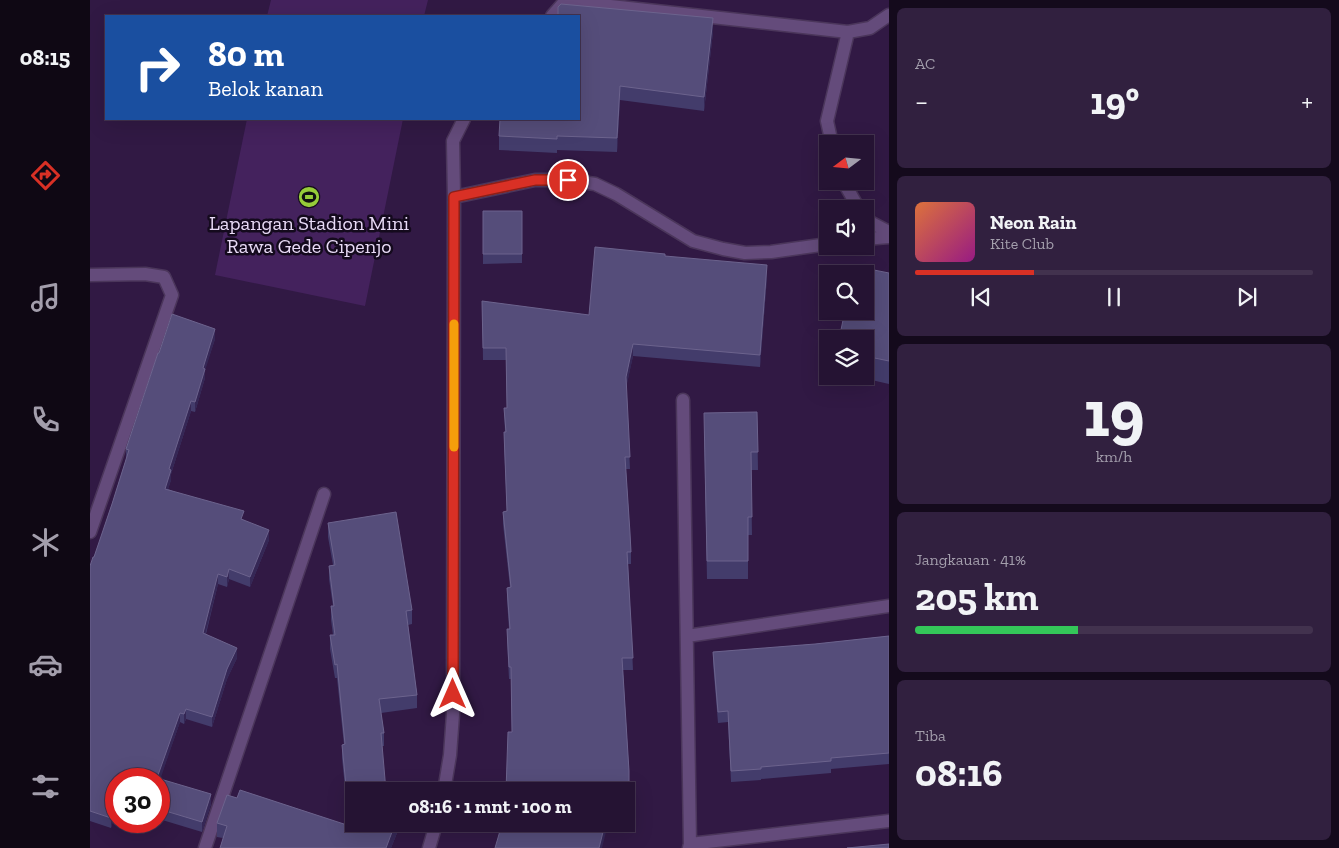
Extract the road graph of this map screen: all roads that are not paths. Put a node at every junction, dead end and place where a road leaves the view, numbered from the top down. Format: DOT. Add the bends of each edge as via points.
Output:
graph roads {
  1 [pos="566,1"];
  2 [pos="553,15"];
  3 [pos="889,15"];
  4 [pos="848,32"];
  5 [pos="464,120"];
  6 [pos="830,135"];
  7 [pos="454,197"];
  8 [pos="874,224"];
  9 [pos="889,232"];
  10 [pos="889,236"];
  11 [pos="874,238"];
  12 [pos="819,245"];
  13 [pos="90,275"];
  14 [pos="683,400"];
  15 [pos="324,494"];
  16 [pos="90,532"];
  17 [pos="889,606"];
  18 [pos="687,636"];
  19 [pos="446,782"];
  20 [pos="889,821"];
  21 [pos="434,832"];
  22 [pos="690,846"];
  23 [pos="206,848"];
  24 [pos="429,848"];
  1 -- 2 [label="street"];
  1 -- 4 [label="street"];
  3 -- 4 [label="street" via="870,28"];
  4 -- 6 [label="street" via="827,121"];
  5 -- 7 [label="street" via="453,142"];
  7 -- 12 [label="street" via="535,180 568,180 595,184 694,241 724,250 745,254"];
  7 -- 19 [label="street" via="453,714"];
  8 -- 9 [label="street"];
  10 -- 11 [label="street"];
  13 -- 16 [label="street" via="164,277 172,295"];
  14 -- 18 [label="street"];
  15 -- 23 [label="street"];
  17 -- 18 [label="street"];
  18 -- 22 [label="street"];
  20 -- 22 [label="street"];
  21 -- 24 [label="street"];
}
